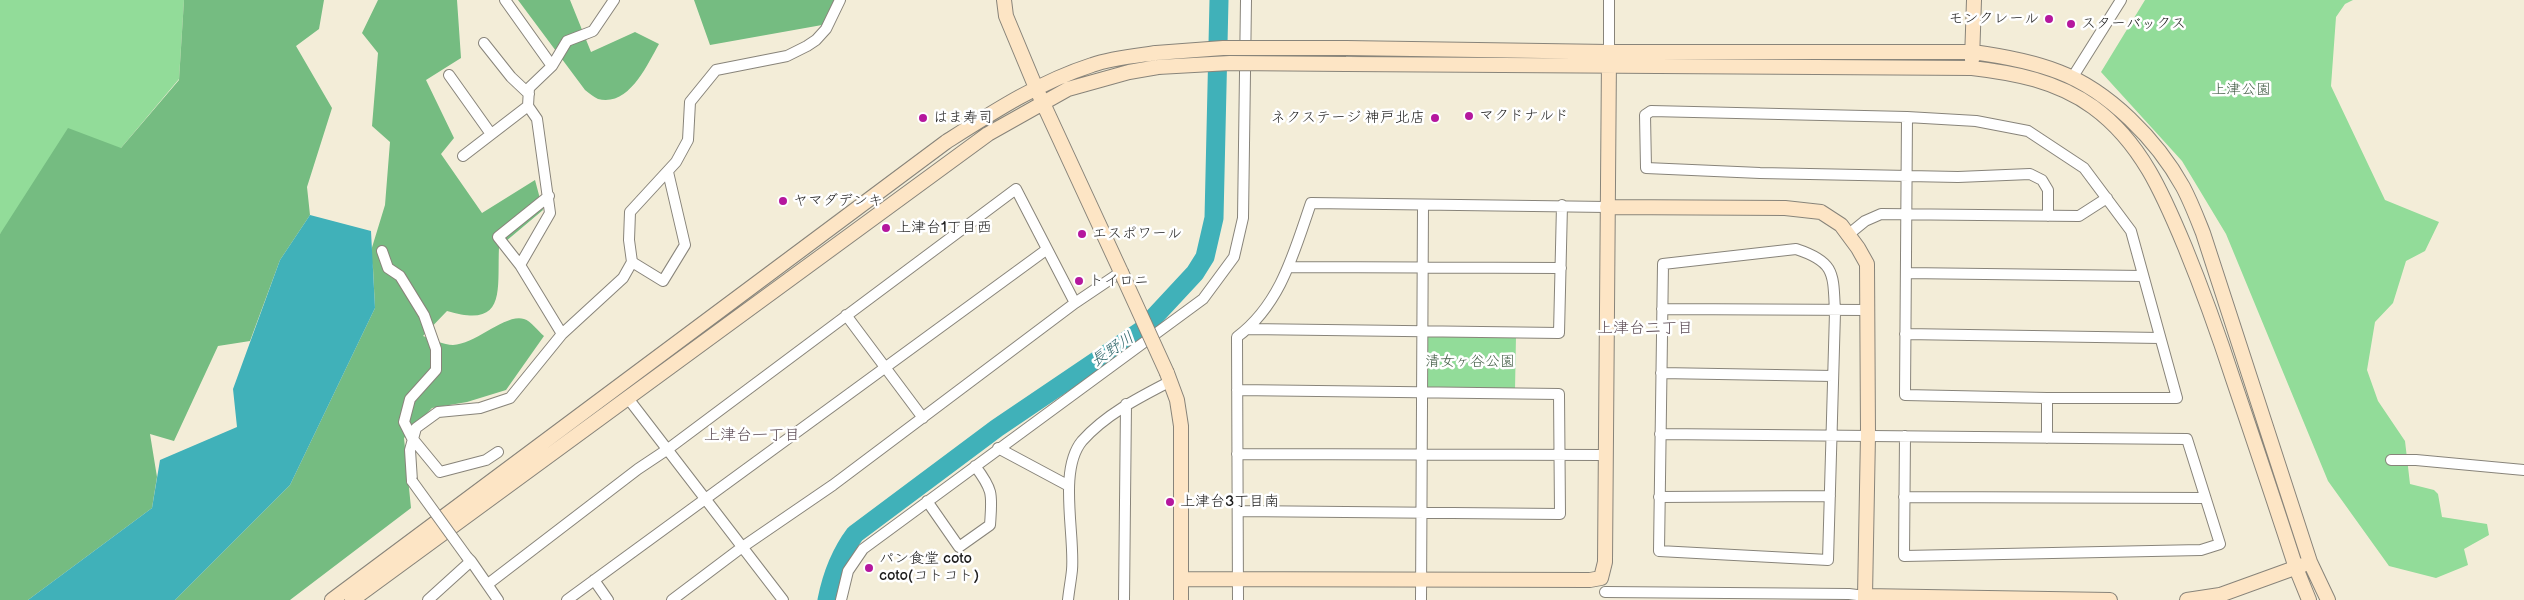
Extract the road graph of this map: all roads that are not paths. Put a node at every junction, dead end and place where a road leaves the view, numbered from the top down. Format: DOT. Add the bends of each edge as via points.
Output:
graph roads {
  1 [pos="505,0"];
  2 [pos="614,0"];
  3 [pos="840,0"];
  4 [pos="1004,0"];
  5 [pos="1246,0"];
  6 [pos="1609,0"];
  7 [pos="1974,0"];
  8 [pos="2121,0"];
  9 [pos="484,43"];
  10 [pos="1609,52"];
  11 [pos="1973,52"];
  12 [pos="552,66"];
  13 [pos="1608,66"];
  14 [pos="1972,68"];
  15 [pos="449,75"];
  16 [pos="2072,78"];
  17 [pos="1036,88"];
  18 [pos="528,94"];
  19 [pos="1043,103"];
  20 [pos="528,106"];
  21 [pos="1907,117"];
  22 [pos="491,134"];
  23 [pos="463,156"];
  24 [pos="668,172"];
  25 [pos="1906,176"];
  26 [pos="549,196"];
  27 [pos="2107,198"];
  28 [pos="1424,205"];
  29 [pos="1562,205"];
  30 [pos="1607,207"];
  31 [pos="1906,214"];
  32 [pos="2048,216"];
  33 [pos="1849,234"];
  34 [pos="1046,250"];
  35 [pos="382,251"];
  36 [pos="632,262"];
  37 [pos="520,265"];
  38 [pos="1290,267"];
  39 [pos="1423,268"];
  40 [pos="1561,268"];
  41 [pos="1121,272"];
  42 [pos="1906,272"];
  43 [pos="2143,276"];
  44 [pos="1075,303"];
  45 [pos="1662,310"];
  46 [pos="1867,310"];
  47 [pos="1835,312"];
  48 [pos="846,316"];
  49 [pos="1248,329"];
  50 [pos="1423,331"];
  51 [pos="562,334"];
  52 [pos="1905,334"];
  53 [pos="2160,338"];
  54 [pos="886,366"];
  55 [pos="1661,373"];
  56 [pos="1833,376"];
  57 [pos="1169,377"];
  58 [pos="1237,390"];
  59 [pos="1422,392"];
  60 [pos="627,397"];
  61 [pos="2047,398"];
  62 [pos="1126,404"];
  63 [pos="923,418"];
  64 [pos="1660,434"];
  65 [pos="1868,435"];
  66 [pos="1832,436"];
  67 [pos="1905,436"];
  68 [pos="412,438"];
  69 [pos="2047,438"];
  70 [pos="998,448"];
  71 [pos="668,449"];
  72 [pos="498,452"];
  73 [pos="1237,454"];
  74 [pos="1422,454"];
  75 [pos="1560,455"];
  76 [pos="1606,455"];
  77 [pos="2391,460"];
  78 [pos="975,466"];
  79 [pos="2524,470"];
  80 [pos="1069,486"];
  81 [pos="1830,496"];
  82 [pos="1660,497"];
  83 [pos="1904,497"];
  84 [pos="2204,498"];
  85 [pos="705,499"];
  86 [pos="927,501"];
  87 [pos="1238,511"];
  88 [pos="1422,513"];
  89 [pos="741,548"];
  90 [pos="469,559"];
  91 [pos="2310,562"];
  92 [pos="2296,568"];
  93 [pos="1181,578"];
  94 [pos="1601,578"];
  95 [pos="1238,579"];
  96 [pos="1421,579"];
  97 [pos="594,580"];
  98 [pos="488,584"];
  99 [pos="1605,596"];
  100 [pos="1865,598"];
  101 [pos="332,600"];
  102 [pos="352,600"];
  103 [pos="428,600"];
  104 [pos="498,600"];
  105 [pos="567,600"];
  106 [pos="608,600"];
  107 [pos="672,600"];
  108 [pos="783,600"];
  109 [pos="841,600"];
  110 [pos="1068,600"];
  111 [pos="1124,600"];
  112 [pos="1181,600"];
  113 [pos="1238,600"];
  114 [pos="1421,600"];
  115 [pos="2085,600"];
  116 [pos="2110,600"];
  117 [pos="2187,600"];
  118 [pos="2309,600"];
  119 [pos="2328,600"];
  1 -- 12 [label="street"];
  2 -- 12 [label="street" via="593,31 567,41"];
  3 -- 24 [label="street" via="826,29 807,46 787,56 716,70 690,102 688,140"];
  4 -- 17 [label="street" via="1006,16"];
  5 -- 70 [label="street" via="1243,218 1234,257 1203,298"];
  6 -- 10 [label="street"];
  7 -- 11 [label="street"];
  8 -- 16 [label="street"];
  9 -- 18 [label="street" via="510,77"];
  10 -- 11 [label="street"];
  10 -- 13 [label="street"];
  10 -- 17 [label="street, bridge" via="1223,48 1156,53 1094,64"];
  11 -- 14 [label="street"];
  11 -- 16 [label="street" via="2028,62"];
  12 -- 18 [label="street" via="529,88"];
  13 -- 14 [label="street"];
  13 -- 19 [label="street, bridge" via="1230,63 1158,67 1098,79 1068,89"];
  13 -- 30 [label="street"];
  14 -- 92 [label="street" via="2014,73 2073,96 2093,108 2120,132 2145,161 2162,192 2207,300"];
  15 -- 22 [label="street"];
  16 -- 91 [label="street" via="2117,106 2139,129 2182,186 2203,233"];
  17 -- 19 [label="street"];
  17 -- 101 [label="street" via="946,142"];
  18 -- 20 [label="street"];
  19 -- 41 [label="street"];
  19 -- 60 [label="street" via="988,134"];
  20 -- 22 [label="street"];
  20 -- 26 [label="street" via="537,119"];
  21 -- 25 [label="street"];
  21 -- 25 [label="street" via="1651,111 1645,115 1646,168"];
  21 -- 27 [label="street" via="1976,121 2028,131 2084,168"];
  22 -- 23 [label="street"];
  24 -- 36 [label="street" via="630,212"];
  24 -- 36 [label="street" via="685,245 663,281"];
  25 -- 31 [label="street"];
  25 -- 32 [label="street" via="2030,174 2042,180 2048,190"];
  26 -- 37 [label="street" via="550,213"];
  26 -- 37 [label="street" via="498,237"];
  27 -- 32 [label="street" via="2079,216"];
  27 -- 43 [label="street" via="2132,232"];
  28 -- 29 [label="street"];
  28 -- 38 [label="street" via="1311,203"];
  28 -- 39 [label="street"];
  29 -- 30 [label="street"];
  29 -- 40 [label="street"];
  30 -- 33 [label="street" via="1821,212"];
  30 -- 76 [label="street"];
  31 -- 32 [label="street"];
  31 -- 33 [label="street" via="1881,214 1865,220"];
  31 -- 42 [label="street"];
  33 -- 46 [label="street" via="1867,264"];
  34 -- 44 [label="street"];
  34 -- 48 [label="street" via="1016,189"];
  34 -- 54 [label="street"];
  35 -- 68 [label="street" via="388,268 400,276 424,315 436,349 436,370 410,399 404,422"];
  36 -- 51 [label="street" via="623,278"];
  37 -- 51 [label="street"];
  38 -- 39 [label="street"];
  38 -- 49 [label="street" via="1276,293"];
  39 -- 40 [label="street"];
  39 -- 50 [label="street"];
  40 -- 50 [label="street" via="1559,332"];
  41 -- 44 [label="street"];
  41 -- 57 [label="street, bridge"];
  42 -- 43 [label="street"];
  42 -- 52 [label="street"];
  43 -- 53 [label="street"];
  44 -- 63 [label="street"];
  45 -- 47 [label="street"];
  45 -- 47 [label="street" via="1663,264 1796,249 1817,256 1833,275"];
  45 -- 55 [label="street"];
  46 -- 47 [label="street"];
  46 -- 65 [label="street"];
  47 -- 56 [label="street"];
  48 -- 54 [label="street"];
  48 -- 71 [label="street"];
  49 -- 50 [label="street"];
  49 -- 58 [label="street" via="1237,337"];
  50 -- 59 [label="street"];
  51 -- 68 [label="street" via="510,398 480,408 438,412 416,428"];
  52 -- 53 [label="street"];
  52 -- 61 [label="street" via="1905,395"];
  53 -- 61 [label="street" via="2177,398"];
  54 -- 63 [label="street"];
  54 -- 85 [label="street"];
  55 -- 56 [label="street"];
  55 -- 64 [label="street"];
  56 -- 66 [label="street"];
  57 -- 62 [label="street"];
  57 -- 93 [label="street" via="1181,426"];
  58 -- 59 [label="street"];
  58 -- 73 [label="street"];
  59 -- 74 [label="street"];
  59 -- 75 [label="street" via="1559,394"];
  60 -- 71 [label="street"];
  60 -- 102 [label="street"];
  61 -- 69 [label="street"];
  62 -- 80 [label="street" via="1081,442 1070,469"];
  62 -- 111 [label="street"];
  63 -- 89 [label="street" via="834,485"];
  64 -- 66 [label="street"];
  64 -- 82 [label="street"];
  65 -- 66 [label="street"];
  65 -- 67 [label="street"];
  65 -- 100 [label="street"];
  66 -- 81 [label="street"];
  67 -- 69 [label="street"];
  67 -- 83 [label="street"];
  68 -- 72 [label="street" via="440,472 486,460"];
  68 -- 90 [label="street, bridge" via="412,481"];
  69 -- 84 [label="street" via="2187,439"];
  70 -- 78 [label="street"];
  70 -- 80 [label="street"];
  71 -- 85 [label="street"];
  71 -- 98 [label="street"];
  73 -- 74 [label="street"];
  73 -- 87 [label="street"];
  74 -- 75 [label="street"];
  74 -- 88 [label="street"];
  75 -- 76 [label="street"];
  75 -- 88 [label="street" via="1560,514"];
  76 -- 94 [label="street" via="1605,562"];
  77 -- 79 [label="street"];
  78 -- 86 [label="street"];
  78 -- 86 [label="street" via="989,484 992,497 990,526 959,546"];
  80 -- 110 [label="street" via="1072,569"];
  81 -- 82 [label="street"];
  81 -- 82 [label="street" via="1828,560 1659,552"];
  83 -- 84 [label="street"];
  83 -- 84 [label="street" via="1904,556 2200,550 2220,544"];
  85 -- 89 [label="street"];
  85 -- 97 [label="street"];
  86 -- 109 [label="street" via="863,549 848,571"];
  87 -- 88 [label="street"];
  87 -- 95 [label="street"];
  88 -- 96 [label="street"];
  89 -- 107 [label="street"];
  89 -- 108 [label="street"];
  90 -- 98 [label="street"];
  90 -- 103 [label="street"];
  91 -- 92 [label="street"];
  91 -- 119 [label="street"];
  92 -- 117 [label="street" via="2220,595"];
  92 -- 118 [label="street"];
  93 -- 95 [label="street"];
  93 -- 112 [label="street"];
  94 -- 96 [label="street"];
  94 -- 99 [label="street"];
  95 -- 96 [label="street"];
  95 -- 113 [label="street"];
  96 -- 114 [label="street"];
  97 -- 105 [label="street"];
  97 -- 106 [label="street"];
  98 -- 104 [label="street"];
  99 -- 100 [label="street" via="1849,594"];
  100 -- 115 [label="street"];
  115 -- 116 [label="street"];
}
